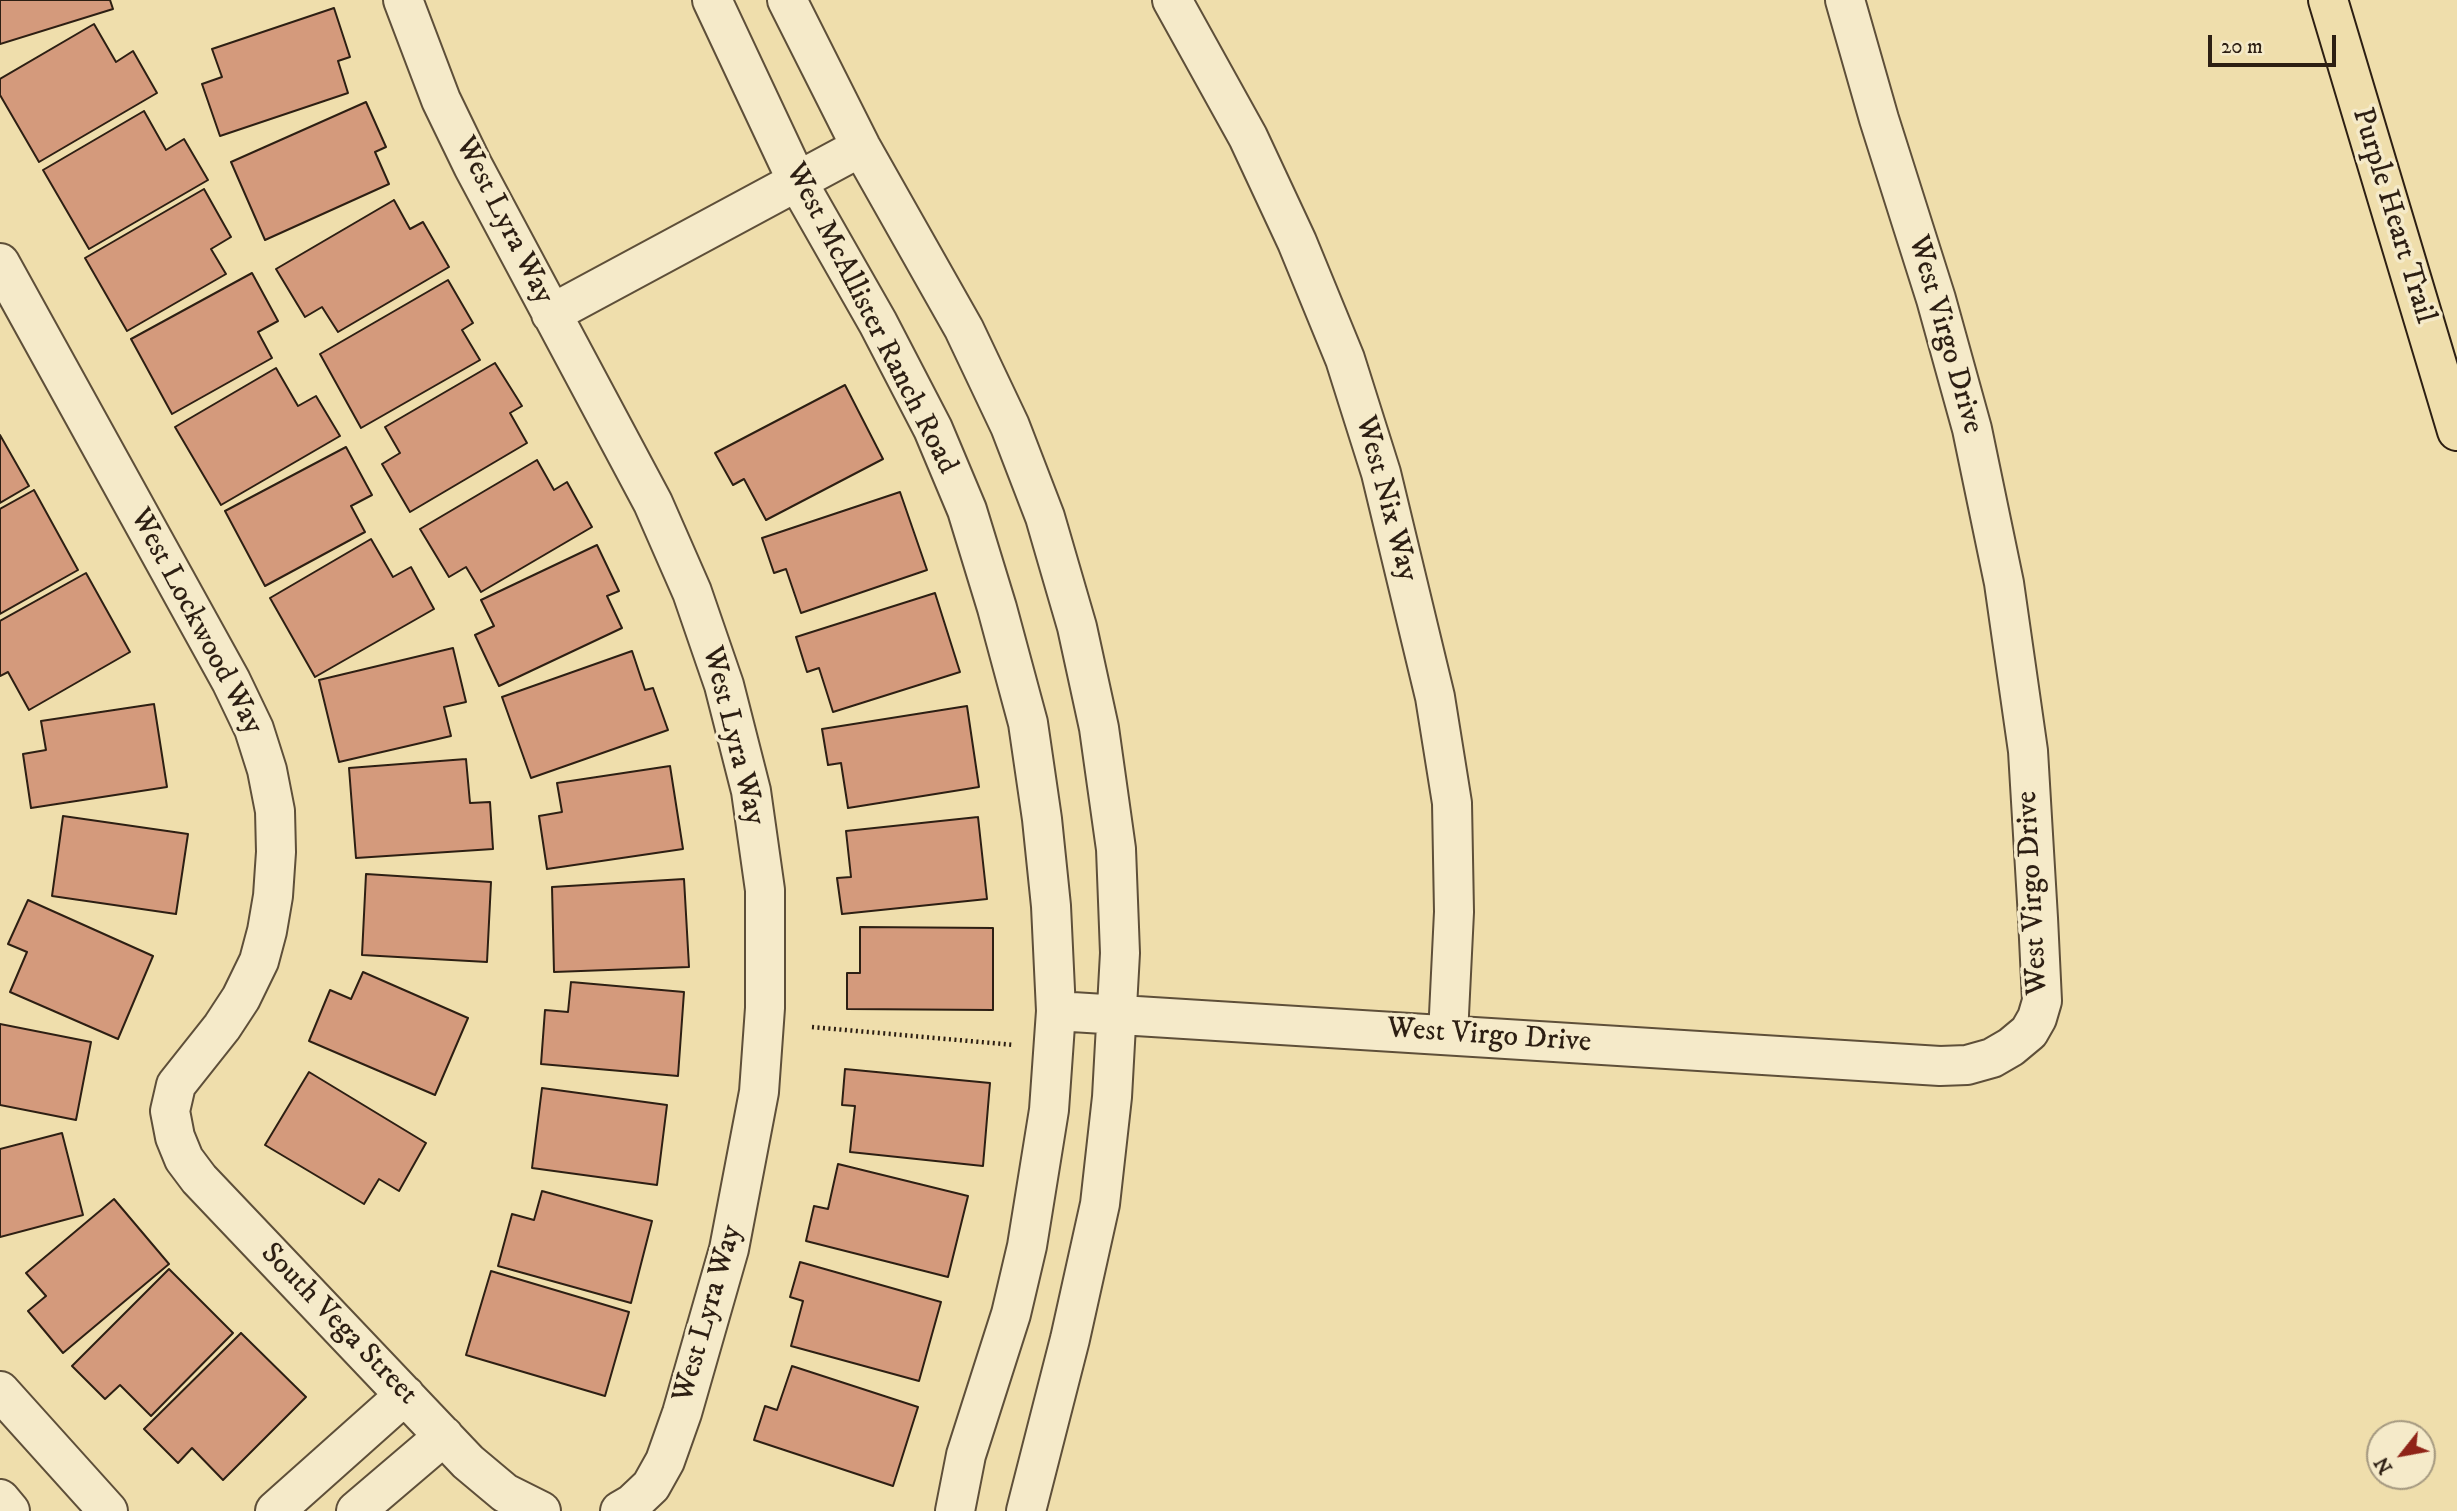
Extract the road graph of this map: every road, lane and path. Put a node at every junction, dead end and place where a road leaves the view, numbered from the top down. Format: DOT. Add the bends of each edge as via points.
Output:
graph roads {
  1 [pos="403,0"];
  2 [pos="712,0"];
  3 [pos="787,0"];
  4 [pos="1172,0"];
  5 [pos="1845,0"];
  6 [pos="2328,0"];
  7 [pos="861,147"];
  8 [pos="797,181"];
  9 [pos="0,263"];
  10 [pos="551,314"];
  11 [pos="2457,431"];
  12 [pos="1056,1011"];
  13 [pos="1117,1013"];
  14 [pos="812,1027"];
  15 [pos="1448,1035"];
  16 [pos="1014,1045"];
  17 [pos="170,1111"];
  18 [pos="0,1391"];
  19 [pos="405,1395"];
  20 [pos="444,1436"];
  21 [pos="0,1499"];
  22 [pos="10,1511"];
  23 [pos="108,1511"];
  24 [pos="275,1511"];
  25 [pos="356,1511"];
  26 [pos="541,1511"];
  27 [pos="620,1511"];
  28 [pos="955,1511"];
  29 [pos="1026,1511"];
  1 -- 10 [label="street, West Lyra Way" via="441,100"];
  2 -- 8 [label="street, West McAllister Ranch Road"];
  3 -- 7 [label="street"];
  4 -- 15 [label="street, West Nix Way" via="1248,137 1297,242 1345,359 1381,473 1435,697 1452,803 1454,912"];
  5 -- 15 [label="street, West Virgo Drive" via="1972,429 2004,583 2028,751 2042,1001 2037,1018 2029,1032 1992,1058 1940,1066"];
  6 -- 11 [label="highway, Purple Heart Trail"];
  7 -- 8 [label="street"];
  7 -- 13 [label="street" via="964,328 1010,426 1049,529 1099,728 1116,849"];
  8 -- 10 [label="street"];
  8 -- 12 [label="street, West McAllister Ranch Road" via="933,429 997,608 1027,723 1045,844"];
  9 -- 17 [label="street, West Lockwood Way" via="231,681 267,770 275,811 275,852 259,961 222,1027 176,1085"];
  10 -- 27 [label="street, West Lyra Way" via="653,503 692,592 724,685 751,791 765,890 765,1008 759,1092 729,1249 665,1461 651,1486"];
  12 -- 13 [label="street, West Virgo Drive"];
  12 -- 28 [label="street, West McAllister Ranch Road" via="1049,1110 1027,1246 1011,1314 966,1455"];
  13 -- 15 [label="street, West Virgo Drive"];
  13 -- 29 [label="street" via="1100,1205"];
  14 -- 16 [label="path"];
  17 -- 19 [label="street, South Vega Street" via="184,1159 199,1179"];
  18 -- 23 [label="street"];
  19 -- 20 [label="street, South Vega Street"];
  19 -- 24 [label="street"];
  20 -- 25 [label="street"];
  20 -- 26 [label="street, South Vega Street" via="505,1493"];
  21 -- 22 [label="street"];
}
